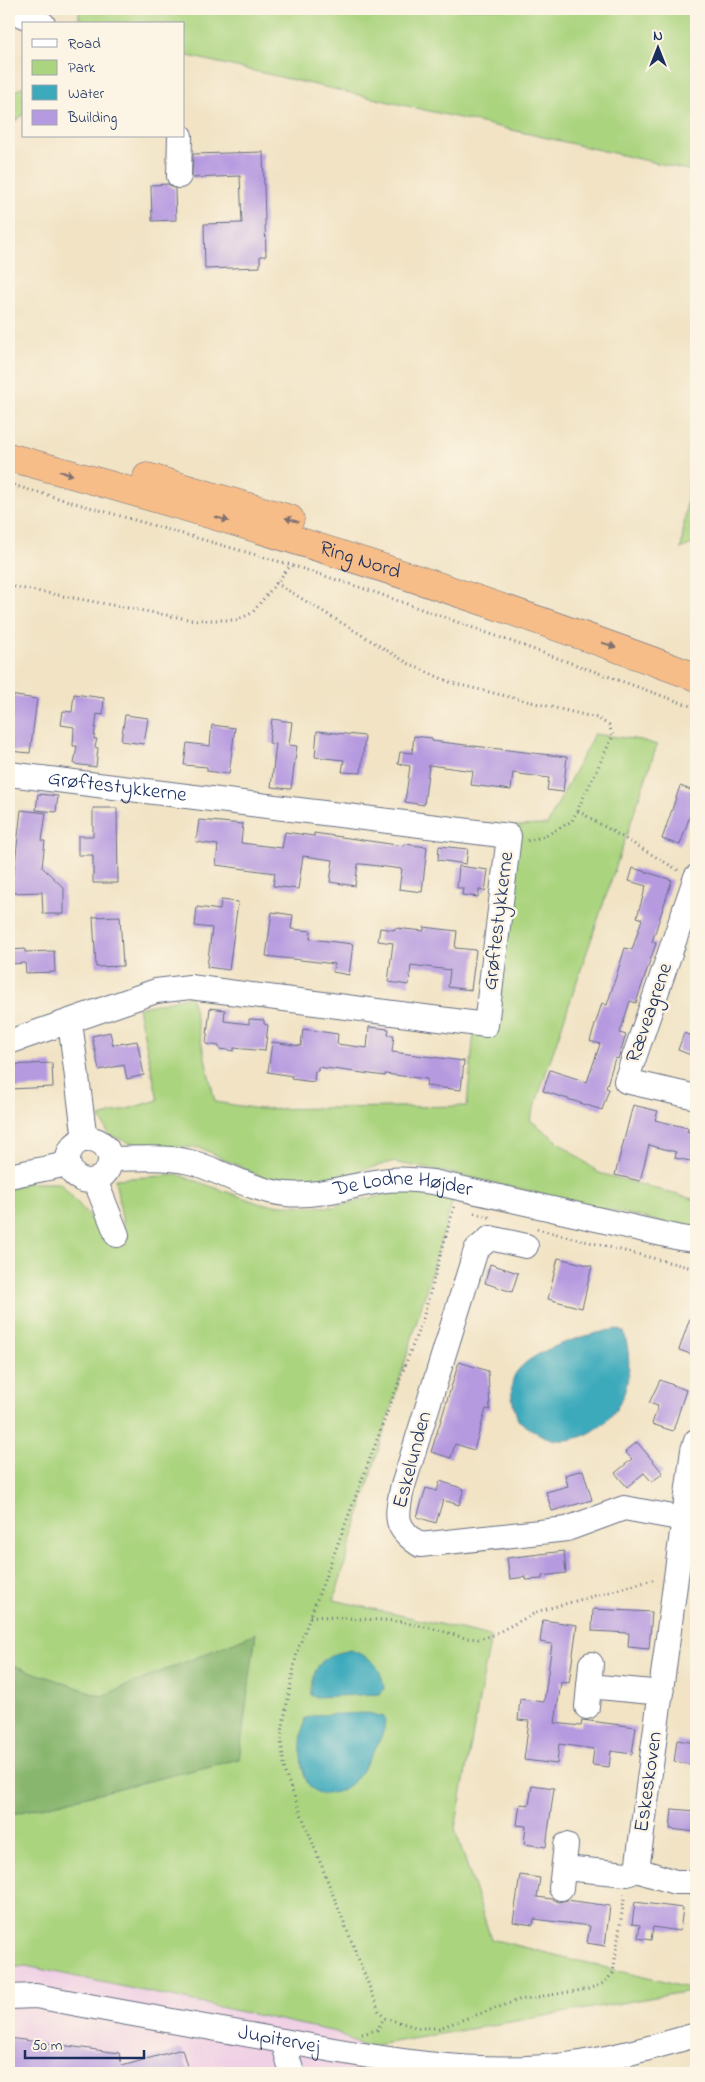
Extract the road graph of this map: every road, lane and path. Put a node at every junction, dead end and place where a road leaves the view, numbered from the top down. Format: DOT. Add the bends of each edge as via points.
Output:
graph roads {
  1 [pos="9,10"];
  2 [pos="38,22"];
  3 [pos="180,138"];
  4 [pos="178,176"];
  5 [pos="11,460"];
  6 [pos="291,565"];
  7 [pos="276,583"];
  8 [pos="9,586"];
  9 [pos="696,657"];
  10 [pos="696,676"];
  11 [pos="696,708"];
  12 [pos="9,774"];
  13 [pos="578,811"];
  14 [pos="508,847"];
  15 [pos="696,879"];
  16 [pos="70,1022"];
  17 [pos="9,1042"];
  18 [pos="696,1097"];
  19 [pos="86,1140"];
  20 [pos="110,1159"];
  21 [pos="68,1164"];
  22 [pos="9,1176"];
  23 [pos="96,1180"];
  24 [pos="459,1202"];
  25 [pos="472,1213"];
  26 [pos="500,1220"];
  27 [pos="118,1235"];
  28 [pos="527,1236"];
  29 [pos="696,1240"];
  30 [pos="696,1269"];
  31 [pos="696,1441"];
  32 [pos="684,1519"];
  33 [pos="676,1576"];
  34 [pos="310,1616"];
  35 [pos="589,1686"];
  36 [pos="662,1693"];
  37 [pos="564,1867"];
  38 [pos="632,1872"];
  39 [pos="696,1882"];
  40 [pos="9,1997"];
  41 [pos="696,2036"];
  42 [pos="283,2041"];
  43 [pos="292,2073"];
  1 -- 2 [label="street"];
  3 -- 4 [label="street"];
  5 -- 6 [label="path"];
  9 -- 5 [label="highway, Ring Nord, one-way" via="357,540 219,498"];
  5 -- 10 [label="highway, Ring Nord, one-way" via="350,557"];
  6 -- 7 [label="path"];
  6 -- 11 [label="path"];
  7 -- 8 [label="path" via="252,613 237,620 193,620"];
  7 -- 13 [label="path" via="411,665 452,683 597,718 609,725 614,736"];
  12 -- 14 [label="street, Grøftestykkerne" via="509,836"];
  13 -- 14 [label="path" via="572,821 545,836"];
  13 -- 15 [label="path"];
  14 -- 16 [label="street, Grøftestykkerne" via="486,1025 190,987 156,991"];
  15 -- 18 [label="street, Ræveagrene" via="626,1081"];
  16 -- 17 [label="street, Grøftestykkerne"];
  16 -- 19 [label="street"];
  19 -- 20 [label="street" via="99,1142"];
  19 -- 21 [label="street" via="74,1145"];
  20 -- 23 [label="street" via="106,1172"];
  20 -- 24 [label="street, De Lodne Højder" via="165,1159 195,1163 256,1187 285,1194 315,1194 404,1179 433,1182"];
  21 -- 22 [label="street"];
  21 -- 23 [label="street" via="78,1179"];
  23 -- 27 [label="street"];
  24 -- 29 [label="street, De Lodne Højder"];
  24 -- 34 [label="path" via="423,1318"];
  25 -- 26 [label="path"];
  28 -- 30 [label="path"];
  28 -- 32 [label="street, Eskelunden" via="490,1238 476,1250 402,1489 397,1515 405,1534 420,1545 567,1529 624,1508"];
  31 -- 32 [label="street, Eskeskoven"];
  32 -- 33 [label="street, Eskeskoven"];
  33 -- 34 [label="path" via="539,1611 491,1636 478,1639 397,1621"];
  33 -- 36 [label="street, Eskeskoven"];
  34 -- 38 [label="path" via="297,1652 284,1719 281,1742 285,1773 384,2018 419,2028 439,2028 519,2000 588,1989 604,1983 613,1973"];
  35 -- 36 [label="street"];
  36 -- 38 [label="street, Eskeskoven"];
  37 -- 38 [label="street"];
  38 -- 39 [label="street" via="675,1882"];
  40 -- 42 [label="street, Jupitervej" via="36,1996"];
  41 -- 42 [label="street, Jupitervej" via="637,2052 567,2065 502,2068 441,2066"];
  42 -- 43 [label="street"];
}
